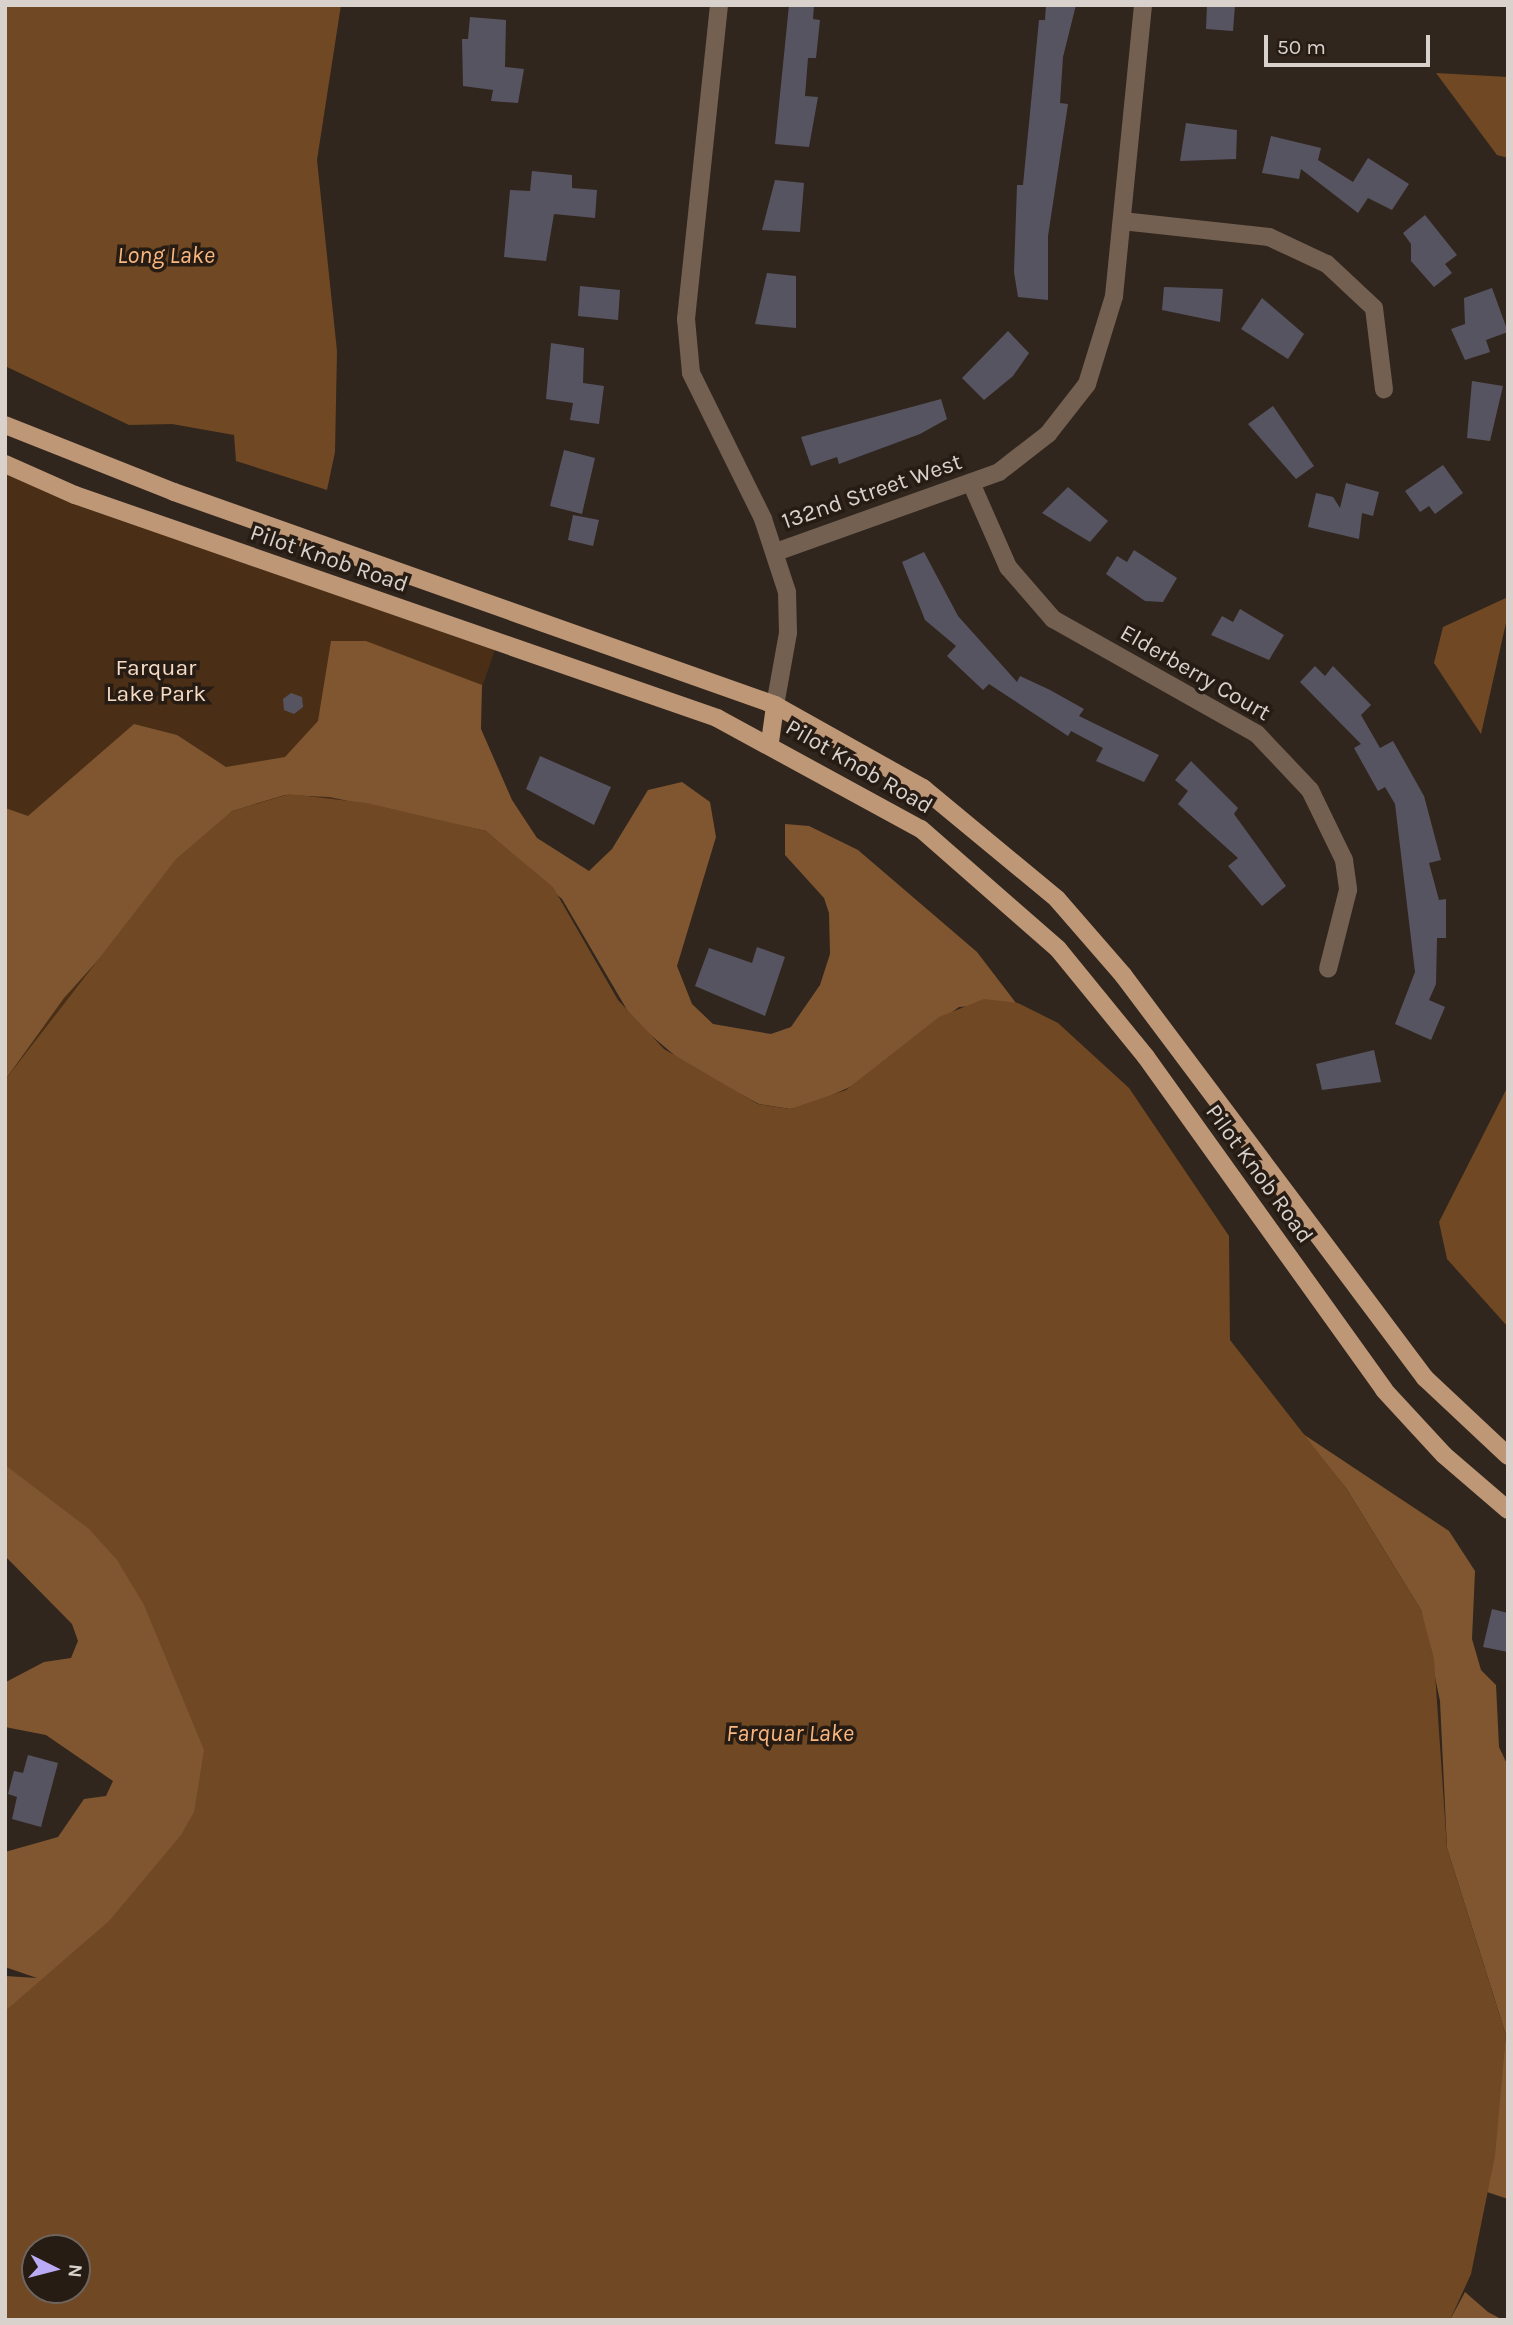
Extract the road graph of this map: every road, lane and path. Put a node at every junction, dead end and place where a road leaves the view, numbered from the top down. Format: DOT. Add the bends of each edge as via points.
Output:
graph roads {
  1 [pos="719,5"];
  2 [pos="1143,5"];
  3 [pos="1122,220"];
  4 [pos="1384,388"];
  5 [pos="5,425"];
  6 [pos="5,464"];
  7 [pos="972,485"];
  8 [pos="776,552"];
  9 [pos="775,705"];
  10 [pos="770,742"];
  11 [pos="1328,969"];
  12 [pos="1508,1456"];
  13 [pos="1508,1510"];
  1 -- 8 [label="street, 132nd Street West" via="686,319 691,373"];
  2 -- 3 [label="street, 132nd Street West"];
  3 -- 4 [label="street" via="1269,237 1327,264 1374,308"];
  3 -- 7 [label="street, 132nd Street West" via="1109,327 1087,384 1026,454"];
  5 -- 9 [label="main road, Pilot Knob Road" via="162,487"];
  6 -- 10 [label="main road, Pilot Knob Road" via="75,495 717,718"];
  7 -- 8 [label="street, 132nd Street West"];
  7 -- 11 [label="street, Elderberry Court" via="1008,567 1053,619 1257,734 1310,790 1344,860 1348,890"];
  8 -- 9 [label="street" via="787,592 788,633"];
  9 -- 10 [label="main road"];
  9 -- 12 [label="main road, Pilot Knob Road" via="923,788 1057,899 1123,975 1425,1378"];
  10 -- 13 [label="main road, Pilot Knob Road" via="921,829 1058,949 1146,1057 1384,1390 1444,1455"];
}
